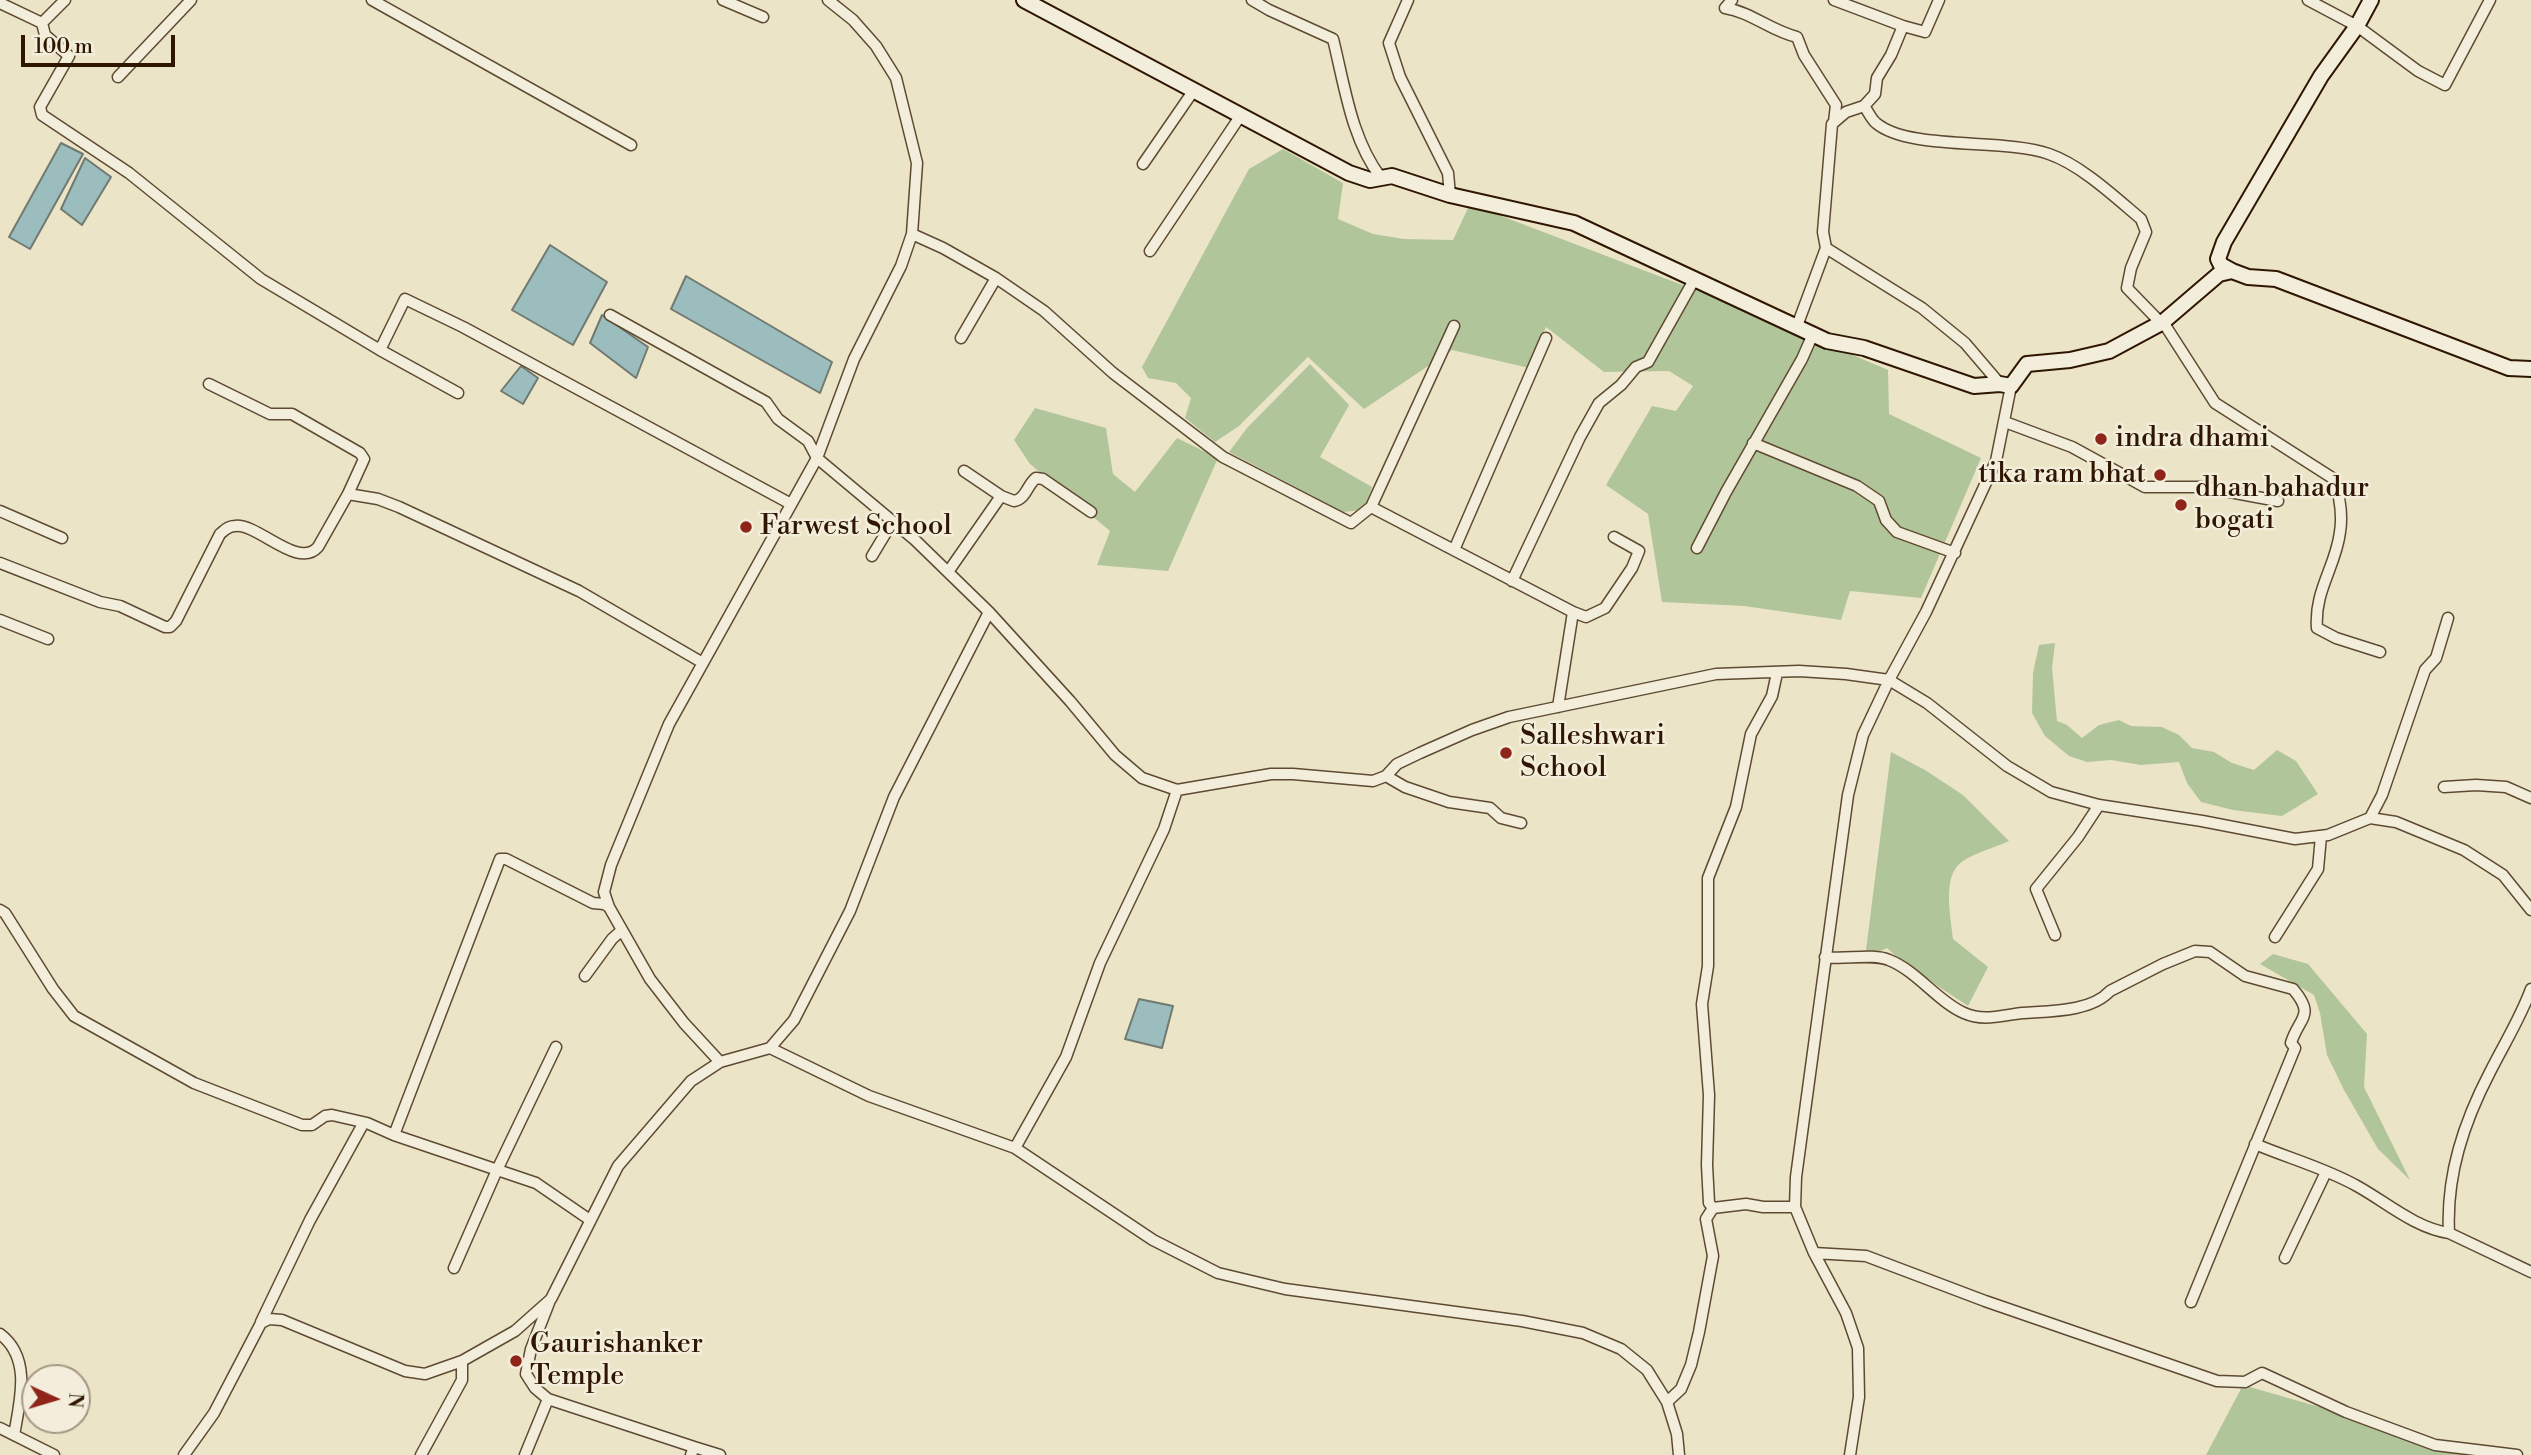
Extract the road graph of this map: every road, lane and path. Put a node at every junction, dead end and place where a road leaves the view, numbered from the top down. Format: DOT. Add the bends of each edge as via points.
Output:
graph roads {
  1 [pos="65,0"];
  2 [pos="191,0"];
  3 [pos="372,0"];
  4 [pos="723,0"];
  5 [pos="828,0"];
  6 [pos="1024,0"];
  7 [pos="1252,0"];
  8 [pos="1408,0"];
  9 [pos="1732,0"];
  10 [pos="1834,0"];
  11 [pos="1939,0"];
  12 [pos="2308,0"];
  13 [pos="2371,0"];
  14 [pos="2490,0"];
  15 [pos="0,3"];
  16 [pos="764,17"];
  17 [pos="42,23"];
  18 [pos="1903,26"];
  19 [pos="2357,26"];
  20 [pos="118,77"];
  21 [pos="1194,90"];
  22 [pos="1864,106"];
  23 [pos="1241,115"];
  24 [pos="1834,122"];
  25 [pos="631,145"];
  26 [pos="1143,164"];
  27 [pos="1381,178"];
  28 [pos="1450,195"];
  29 [pos="912,234"];
  30 [pos="1826,248"];
  31 [pos="1150,251"];
  32 [pos="2232,271"];
  33 [pos="996,278"];
  34 [pos="1694,280"];
  35 [pos="610,315"];
  36 [pos="2162,322"];
  37 [pos="1454,326"];
  38 [pos="1797,326"];
  39 [pos="1813,334"];
  40 [pos="961,338"];
  41 [pos="1546,338"];
  42 [pos="380,351"];
  43 [pos="2531,369"];
  44 [pos="209,384"];
  45 [pos="2006,385"];
  46 [pos="458,393"];
  47 [pos="2005,422"];
  48 [pos="1753,443"];
  49 [pos="817,458"];
  50 [pos="964,471"];
  51 [pos="348,494"];
  52 [pos="1001,496"];
  53 [pos="2278,501"];
  54 [pos="792,504"];
  55 [pos="1371,508"];
  56 [pos="0,511"];
  57 [pos="1091,512"];
  58 [pos="893,521"];
  59 [pos="1614,537"];
  60 [pos="62,538"];
  61 [pos="1697,548"];
  62 [pos="1454,550"];
  63 [pos="1955,553"];
  64 [pos="872,556"];
  65 [pos="0,563"];
  66 [pos="948,572"];
  67 [pos="1513,581"];
  68 [pos="989,612"];
  69 [pos="1573,612"];
  70 [pos="2448,618"];
  71 [pos="0,620"];
  72 [pos="48,639"];
  73 [pos="2380,652"];
  74 [pos="704,663"];
  75 [pos="1777,673"];
  76 [pos="1889,680"];
  77 [pos="1558,706"];
  78 [pos="1386,776"];
  79 [pos="2444,787"];
  80 [pos="1177,790"];
  81 [pos="2531,798"];
  82 [pos="2099,805"];
  83 [pos="2370,818"];
  84 [pos="1521,823"];
  85 [pos="2321,836"];
  86 [pos="609,907"];
  87 [pos="0,910"];
  88 [pos="2531,910"];
  89 [pos="622,930"];
  90 [pos="2055,935"];
  91 [pos="2275,937"];
  92 [pos="1825,957"];
  93 [pos="585,976"];
  94 [pos="2531,989"];
  95 [pos="556,1047"];
  96 [pos="770,1048"];
  97 [pos="720,1062"];
  98 [pos="363,1124"];
  99 [pos="394,1135"];
  100 [pos="2255,1144"];
  101 [pos="1015,1148"];
  102 [pos="497,1170"];
  103 [pos="2326,1172"];
  104 [pos="1795,1207"];
  105 [pos="1713,1208"];
  106 [pos="590,1220"];
  107 [pos="2449,1233"];
  108 [pos="1814,1253"];
  109 [pos="2285,1258"];
  110 [pos="454,1268"];
  111 [pos="2531,1272"];
  112 [pos="551,1299"];
  113 [pos="2191,1301"];
  114 [pos="261,1323"];
  115 [pos="0,1334"];
  116 [pos="462,1361"];
  117 [pos="548,1398"];
  118 [pos="1667,1402"];
  119 [pos="0,1428"];
  120 [pos="14,1435"];
  121 [pos="692,1451"];
  122 [pos="54,1455"];
  123 [pos="184,1455"];
  124 [pos="421,1455"];
  125 [pos="525,1455"];
  126 [pos="720,1455"];
  127 [pos="1679,1455"];
  128 [pos="1850,1455"];
  129 [pos="2517,1455"];
  1 -- 17 [label="street"];
  2 -- 20 [label="street"];
  3 -- 25 [label="street"];
  4 -- 16 [label="street"];
  5 -- 29 [label="street" via="876,46 896,78 918,163"];
  6 -- 21 [label="street"];
  7 -- 27 [label="street" via="1333,39 1355,129 1368,161"];
  8 -- 28 [label="street" via="1389,43 1400,77 1448,173"];
  9 -- 24 [label="street" via="1725,8 1797,37 1836,104"];
  10 -- 18 [label="street"];
  11 -- 18 [label="street" via="1926,32"];
  12 -- 19 [label="street"];
  13 -- 19 [label="street"];
  14 -- 19 [label="street" via="2445,85"];
  15 -- 17 [label="street"];
  17 -- 42 [label="street" via="46,35 69,56 40,107 42,115 129,173 261,279"];
  18 -- 22 [label="street" via="1877,78 1875,94"];
  19 -- 32 [label="street" via="2322,76 2224,242 2218,259"];
  21 -- 23 [label="street"];
  21 -- 26 [label="street"];
  22 -- 24 [label="street"];
  22 -- 36 [label="street" via="1875,123 1899,134 2039,151 2085,174 2141,219 2146,232 2127,288"];
  23 -- 27 [label="street" via="1349,173 1370,180"];
  23 -- 31 [label="street"];
  24 -- 30 [label="street" via="1823,232"];
  27 -- 28 [label="street" via="1392,176"];
  28 -- 34 [label="street" via="1574,223"];
  29 -- 33 [label="street"];
  29 -- 49 [label="street" via="854,359"];
  30 -- 38 [label="street"];
  30 -- 45 [label="street" via="1922,308"];
  32 -- 36 [label="street" via="2219,274"];
  32 -- 43 [label="street" via="2276,279 2509,369"];
  33 -- 40 [label="street"];
  33 -- 55 [label="street" via="1044,310 1113,373 1223,457 1351,523"];
  34 -- 38 [label="street"];
  34 -- 67 [label="street" via="1648,362 1636,367 1599,403"];
  35 -- 49 [label="street" via="766,402 778,419 808,441"];
  36 -- 45 [label="street" via="2109,351 2027,363"];
  36 -- 73 [label="street" via="2215,403 2334,479 2342,503 2340,535 2320,594 2318,628"];
  37 -- 55 [label="street"];
  38 -- 39 [label="street"];
  39 -- 45 [label="street" via="1974,386"];
  39 -- 48 [label="street"];
  41 -- 62 [label="street"];
  42 -- 46 [label="street"];
  42 -- 54 [label="street" via="402,302 409,300"];
  44 -- 51 [label="street" via="270,414 292,414 360,453 364,459"];
  45 -- 47 [label="street"];
  47 -- 53 [label="street" via="2072,447 2145,487 2203,487"];
  47 -- 63 [label="street" via="1996,461"];
  48 -- 61 [label="street"];
  48 -- 63 [label="street" via="1857,486 1879,501 1886,520 1897,531"];
  49 -- 54 [label="street"];
  49 -- 58 [label="street"];
  50 -- 52 [label="street"];
  51 -- 65 [label="street" via="313,553 299,553 243,526 229,527 220,534 176,621 165,627"];
  51 -- 74 [label="street" via="399,507 579,591"];
  52 -- 57 [label="street" via="1020,499 1036,478 1043,479"];
  52 -- 66 [label="street"];
  54 -- 74 [label="street"];
  55 -- 62 [label="street"];
  56 -- 60 [label="street"];
  58 -- 64 [label="street"];
  58 -- 66 [label="street"];
  59 -- 69 [label="street" via="1639,551 1632,568 1605,608 1586,617"];
  62 -- 67 [label="street"];
  63 -- 76 [label="street"];
  66 -- 68 [label="street"];
  67 -- 69 [label="street"];
  68 -- 80 [label="street" via="1115,755 1142,778"];
  68 -- 96 [label="street" via="894,797 850,911 794,1020"];
  69 -- 77 [label="street"];
  70 -- 83 [label="street"];
  71 -- 72 [label="street"];
  74 -- 86 [label="street" via="669,724 611,865 604,892"];
  75 -- 76 [label="street"];
  75 -- 77 [label="street" via="1716,674"];
  75 -- 105 [label="street" via="1772,696 1751,734 1736,807 1708,878 1708,965 1702,1004 1709,1095 1709,1203"];
  76 -- 82 [label="street" via="1927,702 2007,766 2051,792"];
  76 -- 92 [label="street" via="1863,736 1848,795"];
  77 -- 78 [label="street" via="1472,730 1397,764"];
  78 -- 80 [label="street" via="1373,781 1271,774"];
  78 -- 84 [label="street" via="1405,787 1490,808 1501,818"];
  79 -- 81 [label="street" via="2506,787"];
  80 -- 101 [label="street" via="1164,829 1100,964 1066,1057"];
  82 -- 85 [label="street" via="2295,839"];
  82 -- 90 [label="street" via="2036,890"];
  83 -- 85 [label="street"];
  83 -- 88 [label="street" via="2396,822 2464,850 2503,875"];
  85 -- 91 [label="street" via="2318,869"];
  86 -- 89 [label="street"];
  86 -- 99 [label="street" via="593,904 500,859"];
  87 -- 98 [label="street" via="74,1016 194,1083 302,1125 332,1115"];
  89 -- 93 [label="street"];
  89 -- 97 [label="street" via="650,979"];
  92 -- 100 [label="street" via="1885,958 1962,1012 1992,1018 2084,1005 2163,964 2195,951 2210,952 2245,976 2293,989 2305,1007 2305,1019 2291,1043 2295,1048"];
  92 -- 104 [label="street"];
  94 -- 107 [label="street" via="2457,1149"];
  95 -- 102 [label="street"];
  96 -- 97 [label="street"];
  96 -- 101 [label="street" via="869,1096"];
  97 -- 106 [label="street" via="691,1082 618,1166"];
  98 -- 99 [label="street"];
  98 -- 114 [label="street"];
  99 -- 102 [label="street"];
  100 -- 103 [label="street"];
  100 -- 113 [label="street"];
  101 -- 118 [label="street" via="1153,1240 1218,1273 1285,1289 1462,1311 1583,1333 1620,1349 1647,1370"];
  102 -- 106 [label="street" via="536,1183"];
  102 -- 110 [label="street"];
  103 -- 107 [label="street"];
  103 -- 109 [label="street"];
  104 -- 105 [label="street" via="1746,1204"];
  104 -- 108 [label="street"];
  105 -- 118 [label="street" via="1706,1219 1713,1256 1699,1332 1681,1389"];
  106 -- 112 [label="street"];
  107 -- 111 [label="street"];
  108 -- 128 [label="street" via="1846,1313 1858,1348 1859,1397"];
  108 -- 129 [label="street" via="1866,1256 2217,1381 2245,1382 2262,1373 2435,1446"];
  112 -- 116 [label="street" via="514,1331"];
  112 -- 117 [label="street" via="526,1374"];
  114 -- 116 [label="street" via="282,1320 405,1371 425,1374"];
  114 -- 123 [label="street" via="214,1413"];
  115 -- 120 [label="street" via="9,1340 23,1383"];
  116 -- 124 [label="street" via="462,1380"];
  117 -- 121 [label="street"];
  117 -- 125 [label="street"];
  118 -- 127 [label="street"];
  119 -- 120 [label="street"];
  120 -- 122 [label="street"];
  121 -- 126 [label="street"];
}
